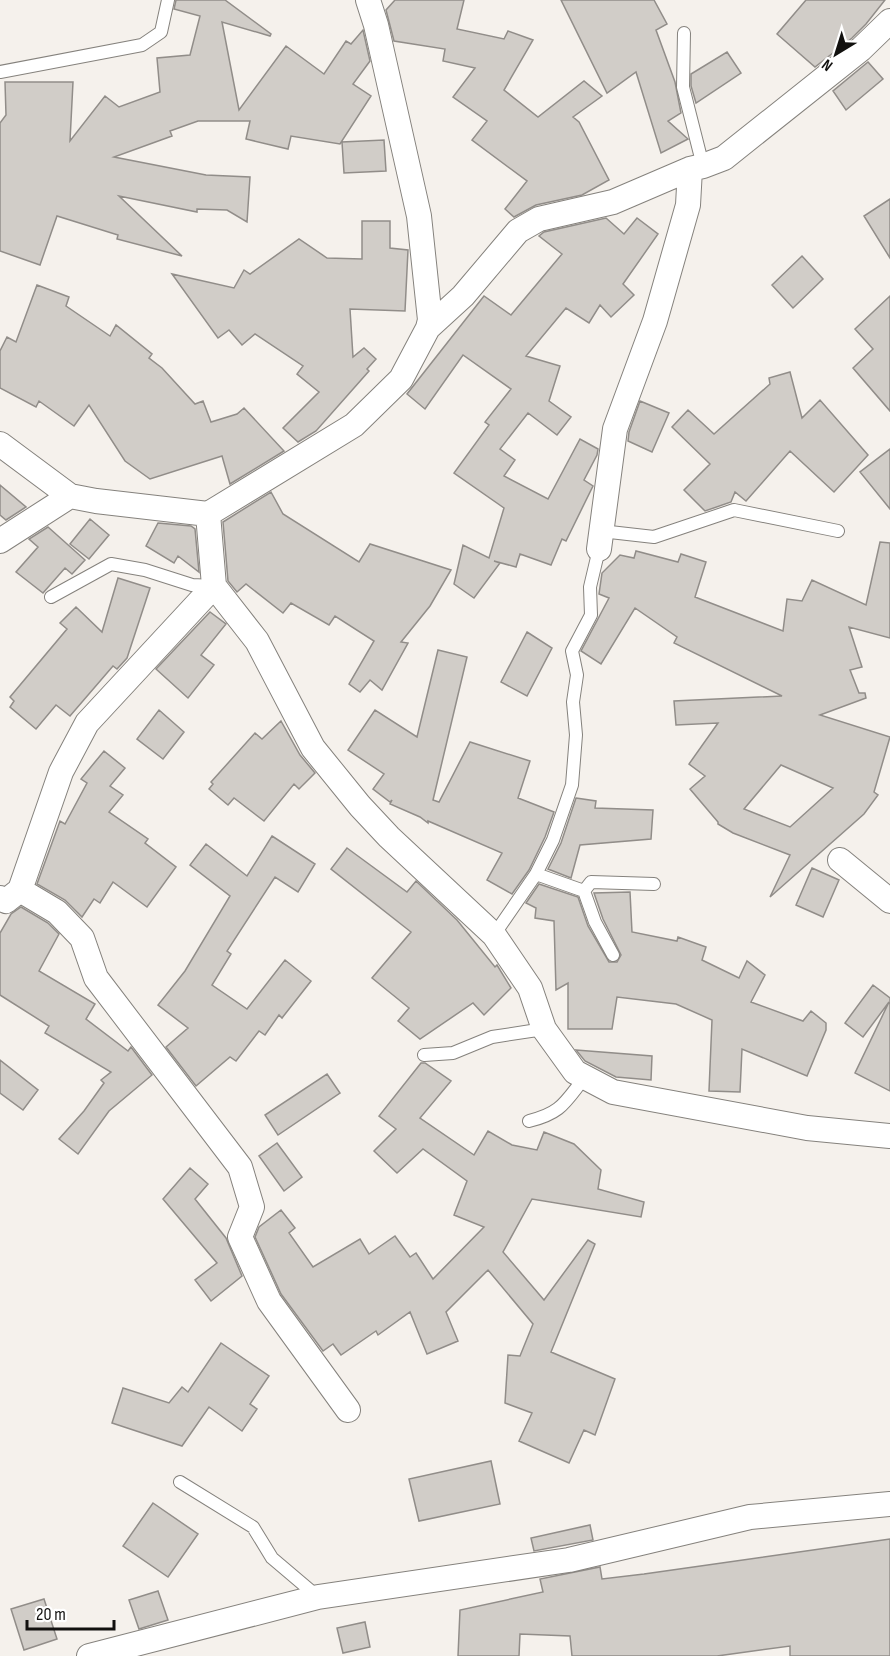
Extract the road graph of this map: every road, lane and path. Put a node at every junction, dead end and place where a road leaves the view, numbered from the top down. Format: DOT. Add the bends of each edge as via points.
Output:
graph roads {
  1 [pos="168,0"];
  2 [pos="368,0"];
  3 [pos="890,21"];
  4 [pos="684,33"];
  5 [pos="0,72"];
  6 [pos="697,168"];
  7 [pos="428,328"];
  8 [pos="0,444"];
  9 [pos="70,496"];
  10 [pos="208,514"];
  11 [pos="838,531"];
  12 [pos="600,540"];
  13 [pos="0,541"];
  14 [pos="214,586"];
  15 [pos="51,597"];
  16 [pos="840,860"];
  17 [pos="536,874"];
  18 [pos="654,884"];
  19 [pos="584,891"];
  20 [pos="10,894"];
  21 [pos="890,901"];
  22 [pos="494,935"];
  23 [pos="613,955"];
  24 [pos="544,1029"];
  25 [pos="424,1055"];
  26 [pos="585,1077"];
  27 [pos="529,1120"];
  28 [pos="890,1136"];
  29 [pos="348,1410"];
  30 [pos="180,1482"];
  31 [pos="890,1504"];
  32 [pos="318,1597"];
  33 [pos="88,1656"];
  1 -- 5 [label="lane" via="160,32 142,45"];
  2 -- 7 [label="street" via="419,216"];
  3 -- 6 [label="street" via="861,49 724,158"];
  4 -- 6 [label="lane" via="684,87"];
  6 -- 7 [label="street" via="613,202 538,219 518,231 463,297"];
  6 -- 12 [label="street" via="655,321 615,429"];
  7 -- 10 [label="street" via="401,378 354,425"];
  8 -- 9 [label="street"];
  9 -- 10 [label="street"];
  9 -- 13 [label="street"];
  10 -- 14 [label="street"];
  11 -- 12 [label="lane" via="734,510 654,537"];
  12 -- 17 [label="lane" via="590,587 591,615 572,651 576,675 572,785 553,840"];
  14 -- 15 [label="lane" via="192,585 111,564"];
  14 -- 20 [label="street" via="87,723 61,772"];
  14 -- 22 [label="street" via="256,641 313,748 389,837"];
  16 -- 21 [label="street"];
  17 -- 19 [label="lane"];
  17 -- 22 [label="lane"];
  18 -- 19 [label="lane" via="591,882"];
  19 -- 23 [label="lane"];
  20 -- 29 [label="street" via="57,912 82,938 96,978 240,1167 252,1207 240,1237 269,1301"];
  22 -- 24 [label="street" via="530,988"];
  24 -- 25 [label="lane" via="492,1037 453,1053"];
  24 -- 26 [label="street" via="575,1072"];
  26 -- 27 [label="lane" via="561,1107 548,1116"];
  26 -- 28 [label="street" via="613,1092 807,1128"];
  30 -- 32 [label="lane" via="253,1527 272,1558"];
  31 -- 32 [label="street" via="750,1517 569,1560"];
  32 -- 33 [label="street"];
}
